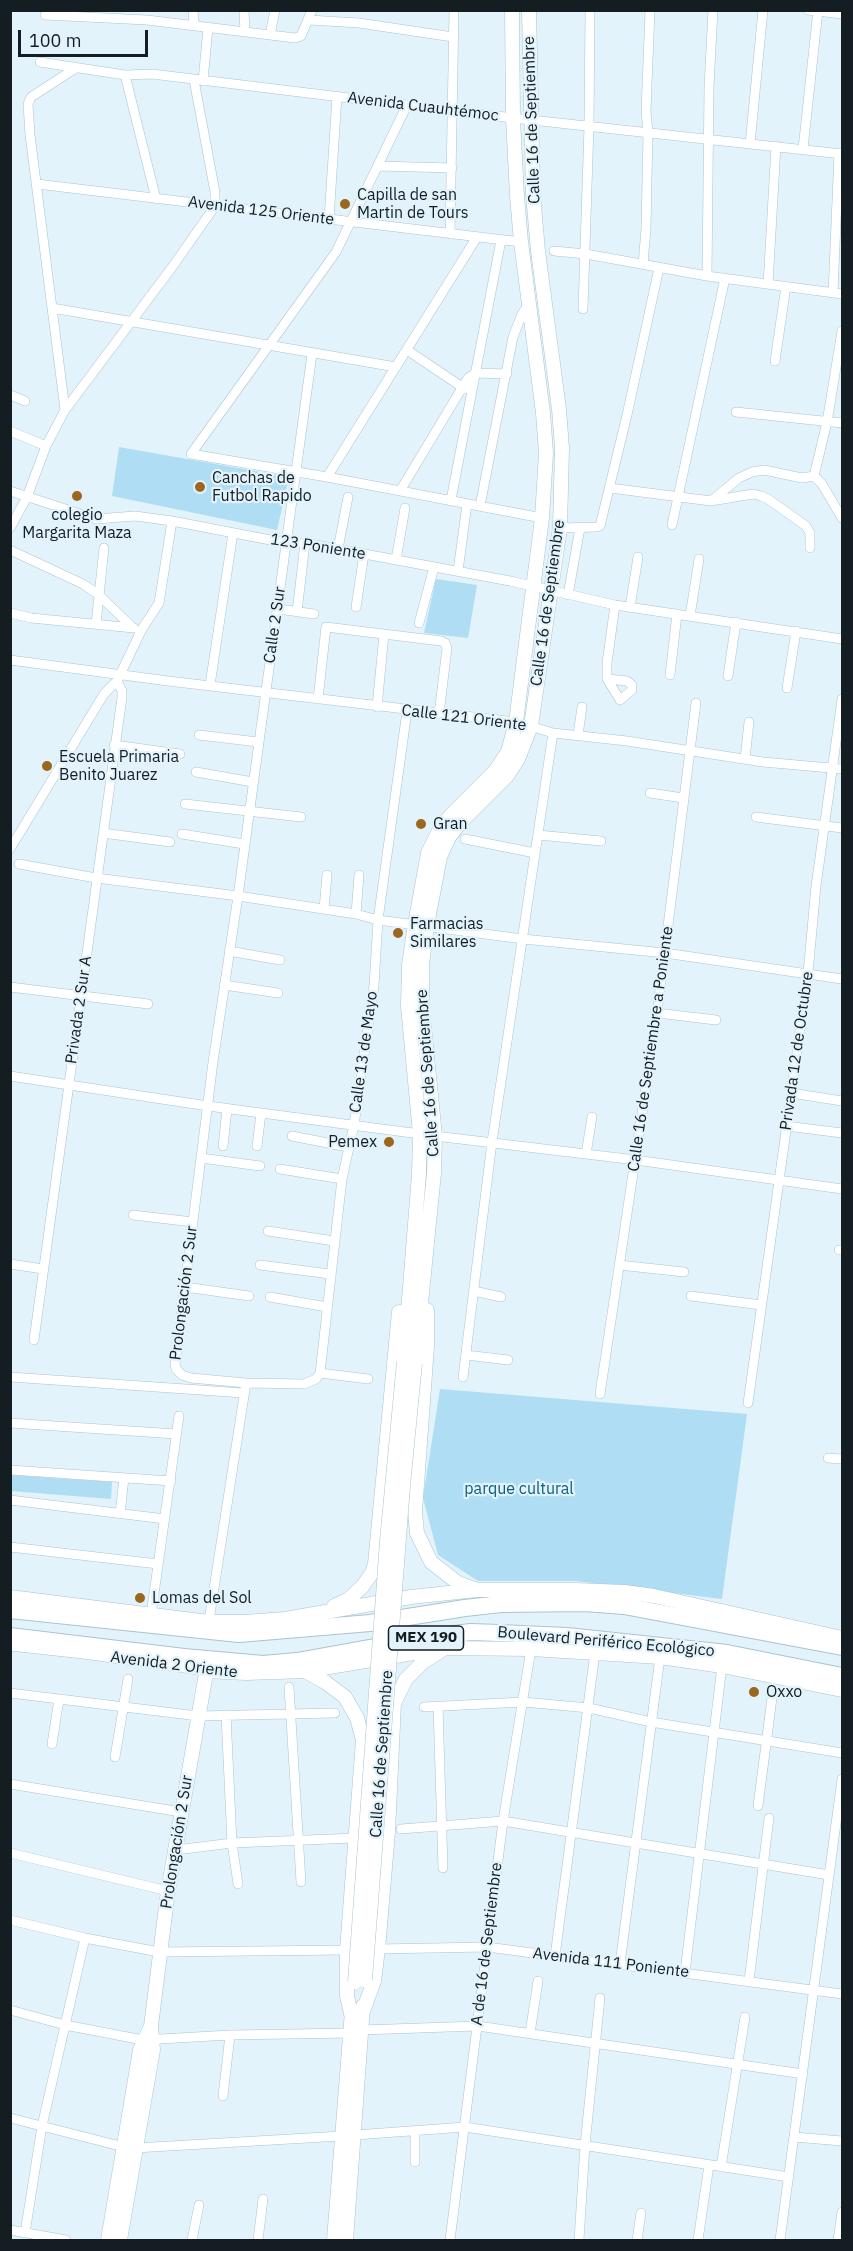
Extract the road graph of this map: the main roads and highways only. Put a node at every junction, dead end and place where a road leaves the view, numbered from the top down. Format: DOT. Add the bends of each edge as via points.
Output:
graph roads {
  1 [pos="512,10"];
  2 [pos="529,10"];
  3 [pos="421,924"];
  4 [pos="417,1273"];
  5 [pos="409,1362"];
  6 [pos="477,1590"];
  7 [pos="10,1598"];
  8 [pos="10,1610"];
  9 [pos="318,1612"];
  10 [pos="392,1620"];
  11 [pos="208,1627"];
  12 [pos="10,1636"];
  13 [pos="843,1638"];
  14 [pos="843,1647"];
  15 [pos="444,1648"];
  16 [pos="207,1665"];
  17 [pos="305,1671"];
  18 [pos="843,1676"];
  19 [pos="843,1690"];
  20 [pos="360,1981"];
  21 [pos="357,2016"];
  22 [pos="349,2135"];
  23 [pos="130,2147"];
  24 [pos="108,2241"];
  25 [pos="120,2241"];
  26 [pos="334,2241"];
  27 [pos="346,2241"];
  1 -- 3 [label="main road, Calle 16 de Septiembre" via="513,118 521,243 546,453 542,518 516,722 508,752 439,831 428,853"];
  2 -- 3 [label="main road, Calle 16 de Septiembre" via="533,194 559,409 560,528 531,726 506,777 449,837"];
  3 -- 4 [label="main road, Calle 16 de Septiembre" via="422,1006 435,1136 434,1173"];
  3 -- 4 [label="main road, Calle 16 de Septiembre" via="409,965 408,1006 420,1134"];
  4 -- 5 [label="main road, Calle 16 de Septiembre"];
  4 -- 6 [label="main road" via="428,1318 415,1512 417,1533 431,1562 458,1583"];
  4 -- 9 [label="main road" via="398,1319 375,1564 355,1594"];
  5 -- 10 [label="main road, Calle 16 de Septiembre, bridge"];
  5 -- 20 [label="main road, Calle 16 de Septiembre, bridge" via="387,1541"];
  6 -- 9 [label="main road"];
  6 -- 13 [label="main road" via="624,1592"];
  7 -- 11 [label="main road" via="151,1615"];
  8 -- 11 [label="highway, Boulevard Periférico Ecológico / MEX 190"];
  9 -- 11 [label="main road"];
  10 -- 11 [label="highway, Boulevard Periférico Ecológico / MEX 190" via="239,1634"];
  10 -- 14 [label="highway, Boulevard Periférico Ecológico / MEX 190" via="492,1605 584,1603 624,1606"];
  10 -- 20 [label="main road, Calle 16 de Septiembre, bridge"];
  12 -- 16 [label="highway, Boulevard Periférico Ecológico / MEX 190"];
  15 -- 17 [label="main road, Avenida 2 Oriente"];
  15 -- 19 [label="main road, Avenida 2 Oriente" via="660,1657 722,1665"];
  15 -- 21 [label="main road" via="406,1679 394,1703 378,1949 374,1981"];
  16 -- 17 [label="main road, Avenida 2 Oriente" via="246,1673"];
  16 -- 18 [label="highway, Boulevard Periférico Ecológico / MEX 190" via="297,1661 471,1632 567,1636 715,1652"];
  16 -- 23 [label="main road, Prolongación 2 Sur" via="168,1891 151,2026 148,2040 140,2050"];
  17 -- 21 [label="main road" via="345,1697 362,1729 347,1950 347,1996"];
  20 -- 21 [label="main road, Calle 16 de Septiembre"];
  21 -- 22 [label="main road, Calle 16 de Septiembre"];
  22 -- 26 [label="main road, Calle 16 de Septiembre"];
  22 -- 27 [label="main road, Calle 16 de Septiembre"];
  23 -- 24 [label="main road, Prolongación 2 Sur"];
  23 -- 25 [label="main road, Prolongación 2 Sur"];
}
